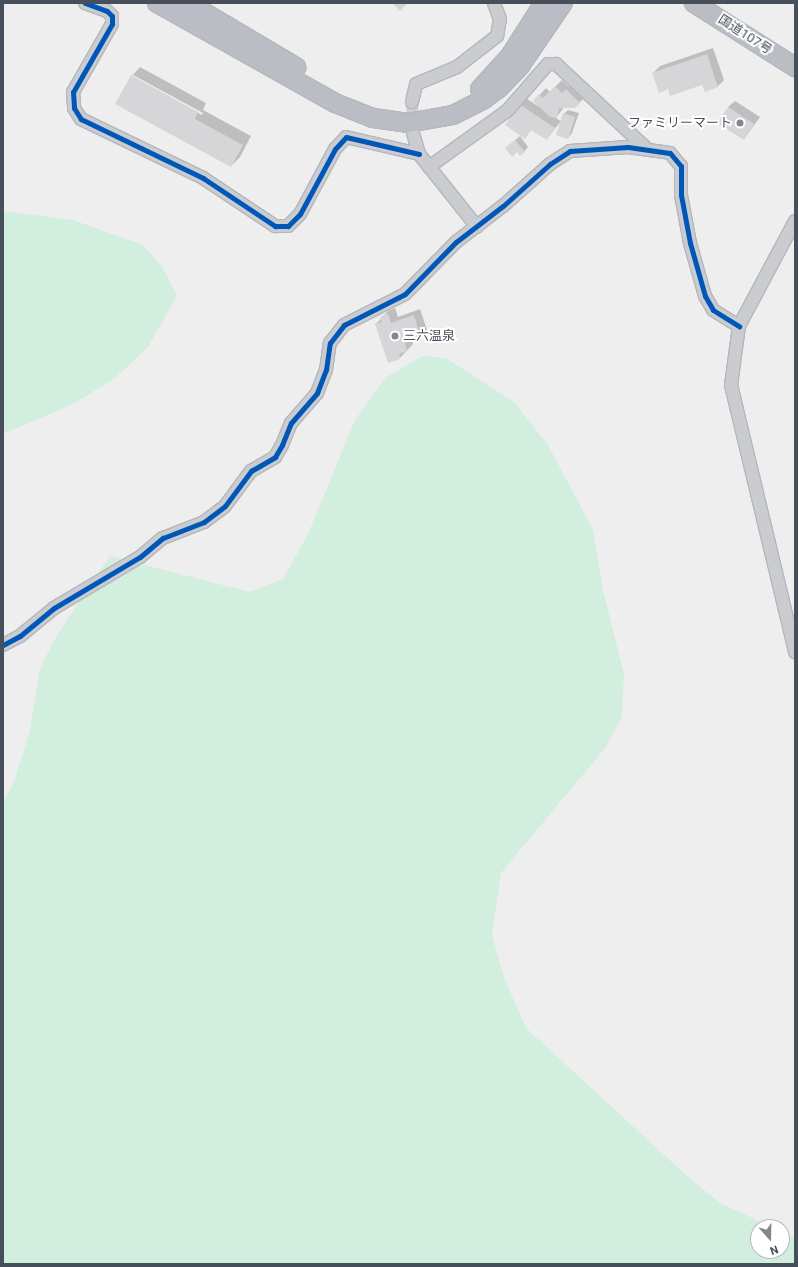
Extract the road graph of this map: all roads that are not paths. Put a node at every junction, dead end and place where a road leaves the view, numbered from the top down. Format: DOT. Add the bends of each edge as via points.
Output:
graph roads {
  1 [pos="85,3"];
  2 [pos="157,3"];
  3 [pos="188,3"];
  4 [pos="494,3"];
  5 [pos="544,3"];
  6 [pos="563,3"];
  7 [pos="694,3"];
  8 [pos="795,67"];
  9 [pos="412,102"];
  10 [pos="413,133"];
  11 [pos="647,149"];
  12 [pos="419,154"];
  13 [pos="429,168"];
  14 [pos="795,221"];
  15 [pos="477,227"];
  16 [pos="738,326"];
  17 [pos="3,645"];
  18 [pos="795,652"];
  1 -- 12 [label="street" via="107,11 112,16 112,24 73,92 74,108 82,119 203,178 275,226 288,226 300,214 335,149 346,137"];
  2 -- 6 [label="highway" via="335,103 373,118 408,123 453,115 498,89 520,66"];
  3 -- 5 [label="highway" via="338,93 381,109 408,112 447,106 477,92 494,77 510,56"];
  4 -- 9 [label="street" via="500,20 497,36 457,67 416,84"];
  7 -- 8 [label="highway, 国道107号"];
  10 -- 12 [label="street"];
  11 -- 13 [label="street" via="556,64 548,64 507,111"];
  11 -- 15 [label="street" via="628,147 570,151 550,164"];
  11 -- 16 [label="street" via="670,153 681,166 681,195 687,229 706,296 713,310"];
  12 -- 13 [label="street"];
  13 -- 15 [label="street"];
  14 -- 16 [label="street"];
  15 -- 17 [label="street" via="456,242 405,294 344,325 330,343 326,370 317,393 291,423 274,457 252,471 226,506 204,522 163,538 140,557 54,608 20,636"];
  16 -- 18 [label="street" via="731,385"];
}
